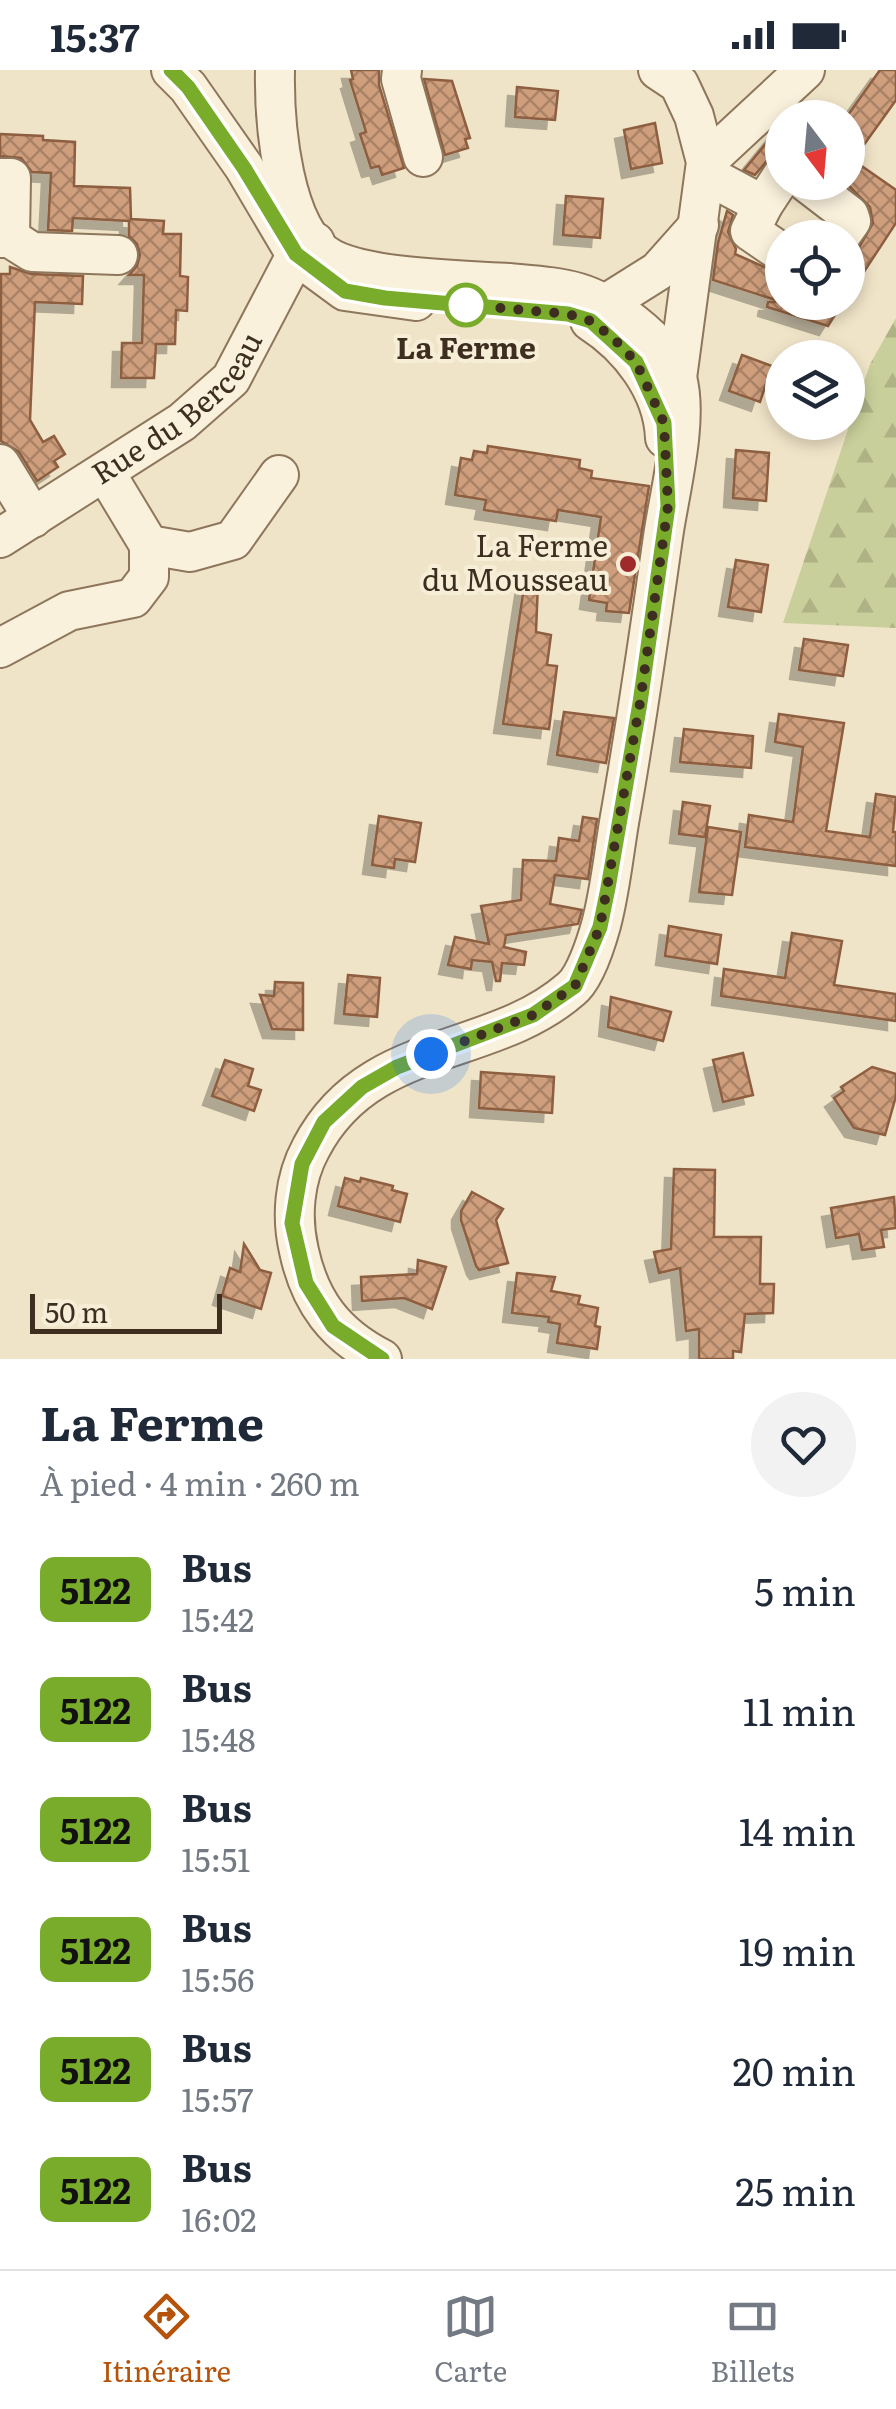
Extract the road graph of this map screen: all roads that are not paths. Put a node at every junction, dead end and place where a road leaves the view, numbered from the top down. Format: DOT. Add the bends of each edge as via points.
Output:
graph roads {
  1 [pos="170,70"];
  2 [pos="275,70"];
  3 [pos="402,70"];
  4 [pos="658,70"];
  5 [pos="805,70"];
  6 [pos="423,157"];
  7 [pos="705,168"];
  8 [pos="0,178"];
  9 [pos="765,187"];
  10 [pos="768,200"];
  11 [pos="831,200"];
  12 [pos="850,220"];
  13 [pos="698,226"];
  14 [pos="5,238"];
  15 [pos="765,242"];
  16 [pos="306,248"];
  17 [pos="118,255"];
  18 [pos="689,298"];
  19 [pos="621,323"];
  20 [pos="677,378"];
  21 [pos="0,464"];
  22 [pos="105,472"];
  23 [pos="279,475"];
  24 [pos="668,506"];
  25 [pos="33,518"];
  26 [pos="0,538"];
  27 [pos="149,545"];
  28 [pos="0,648"];
  29 [pos="382,1359"];
  1 -- 16 [label="street"];
  2 -- 16 [label="street" via="286,182"];
  3 -- 6 [label="street"];
  4 -- 7 [label="street" via="679,84"];
  5 -- 7 [label="street"];
  7 -- 9 [label="street"];
  7 -- 13 [label="street"];
  8 -- 14 [label="street" via="12,178"];
  10 -- 15 [label="street" via="750,232"];
  11 -- 12 [label="street"];
  13 -- 18 [label="street"];
  13 -- 19 [label="street"];
  14 -- 17 [label="street" via="32,252"];
  16 -- 19 [label="street" via="345,291"];
  16 -- 22 [label="street, Rue du Berceau" via="231,379 182,422"];
  18 -- 19 [label="street"];
  18 -- 20 [label="street"];
  19 -- 20 [label="street" via="659,346"];
  19 -- 24 [label="street" via="664,423"];
  20 -- 24 [label="street" via="680,427"];
  21 -- 25 [label="street"];
  22 -- 25 [label="street, Rue du Berceau"];
  22 -- 27 [label="street"];
  23 -- 27 [label="street" via="233,540 190,552"];
  24 -- 29 [label="street" via="600,927 575,986 533,1015 362,1087 324,1122 302,1164 292,1223 306,1283 333,1326"];
  25 -- 26 [label="street, Rue du Berceau"];
  27 -- 28 [label="street" via="149,577 132,598 69,611"];
}
